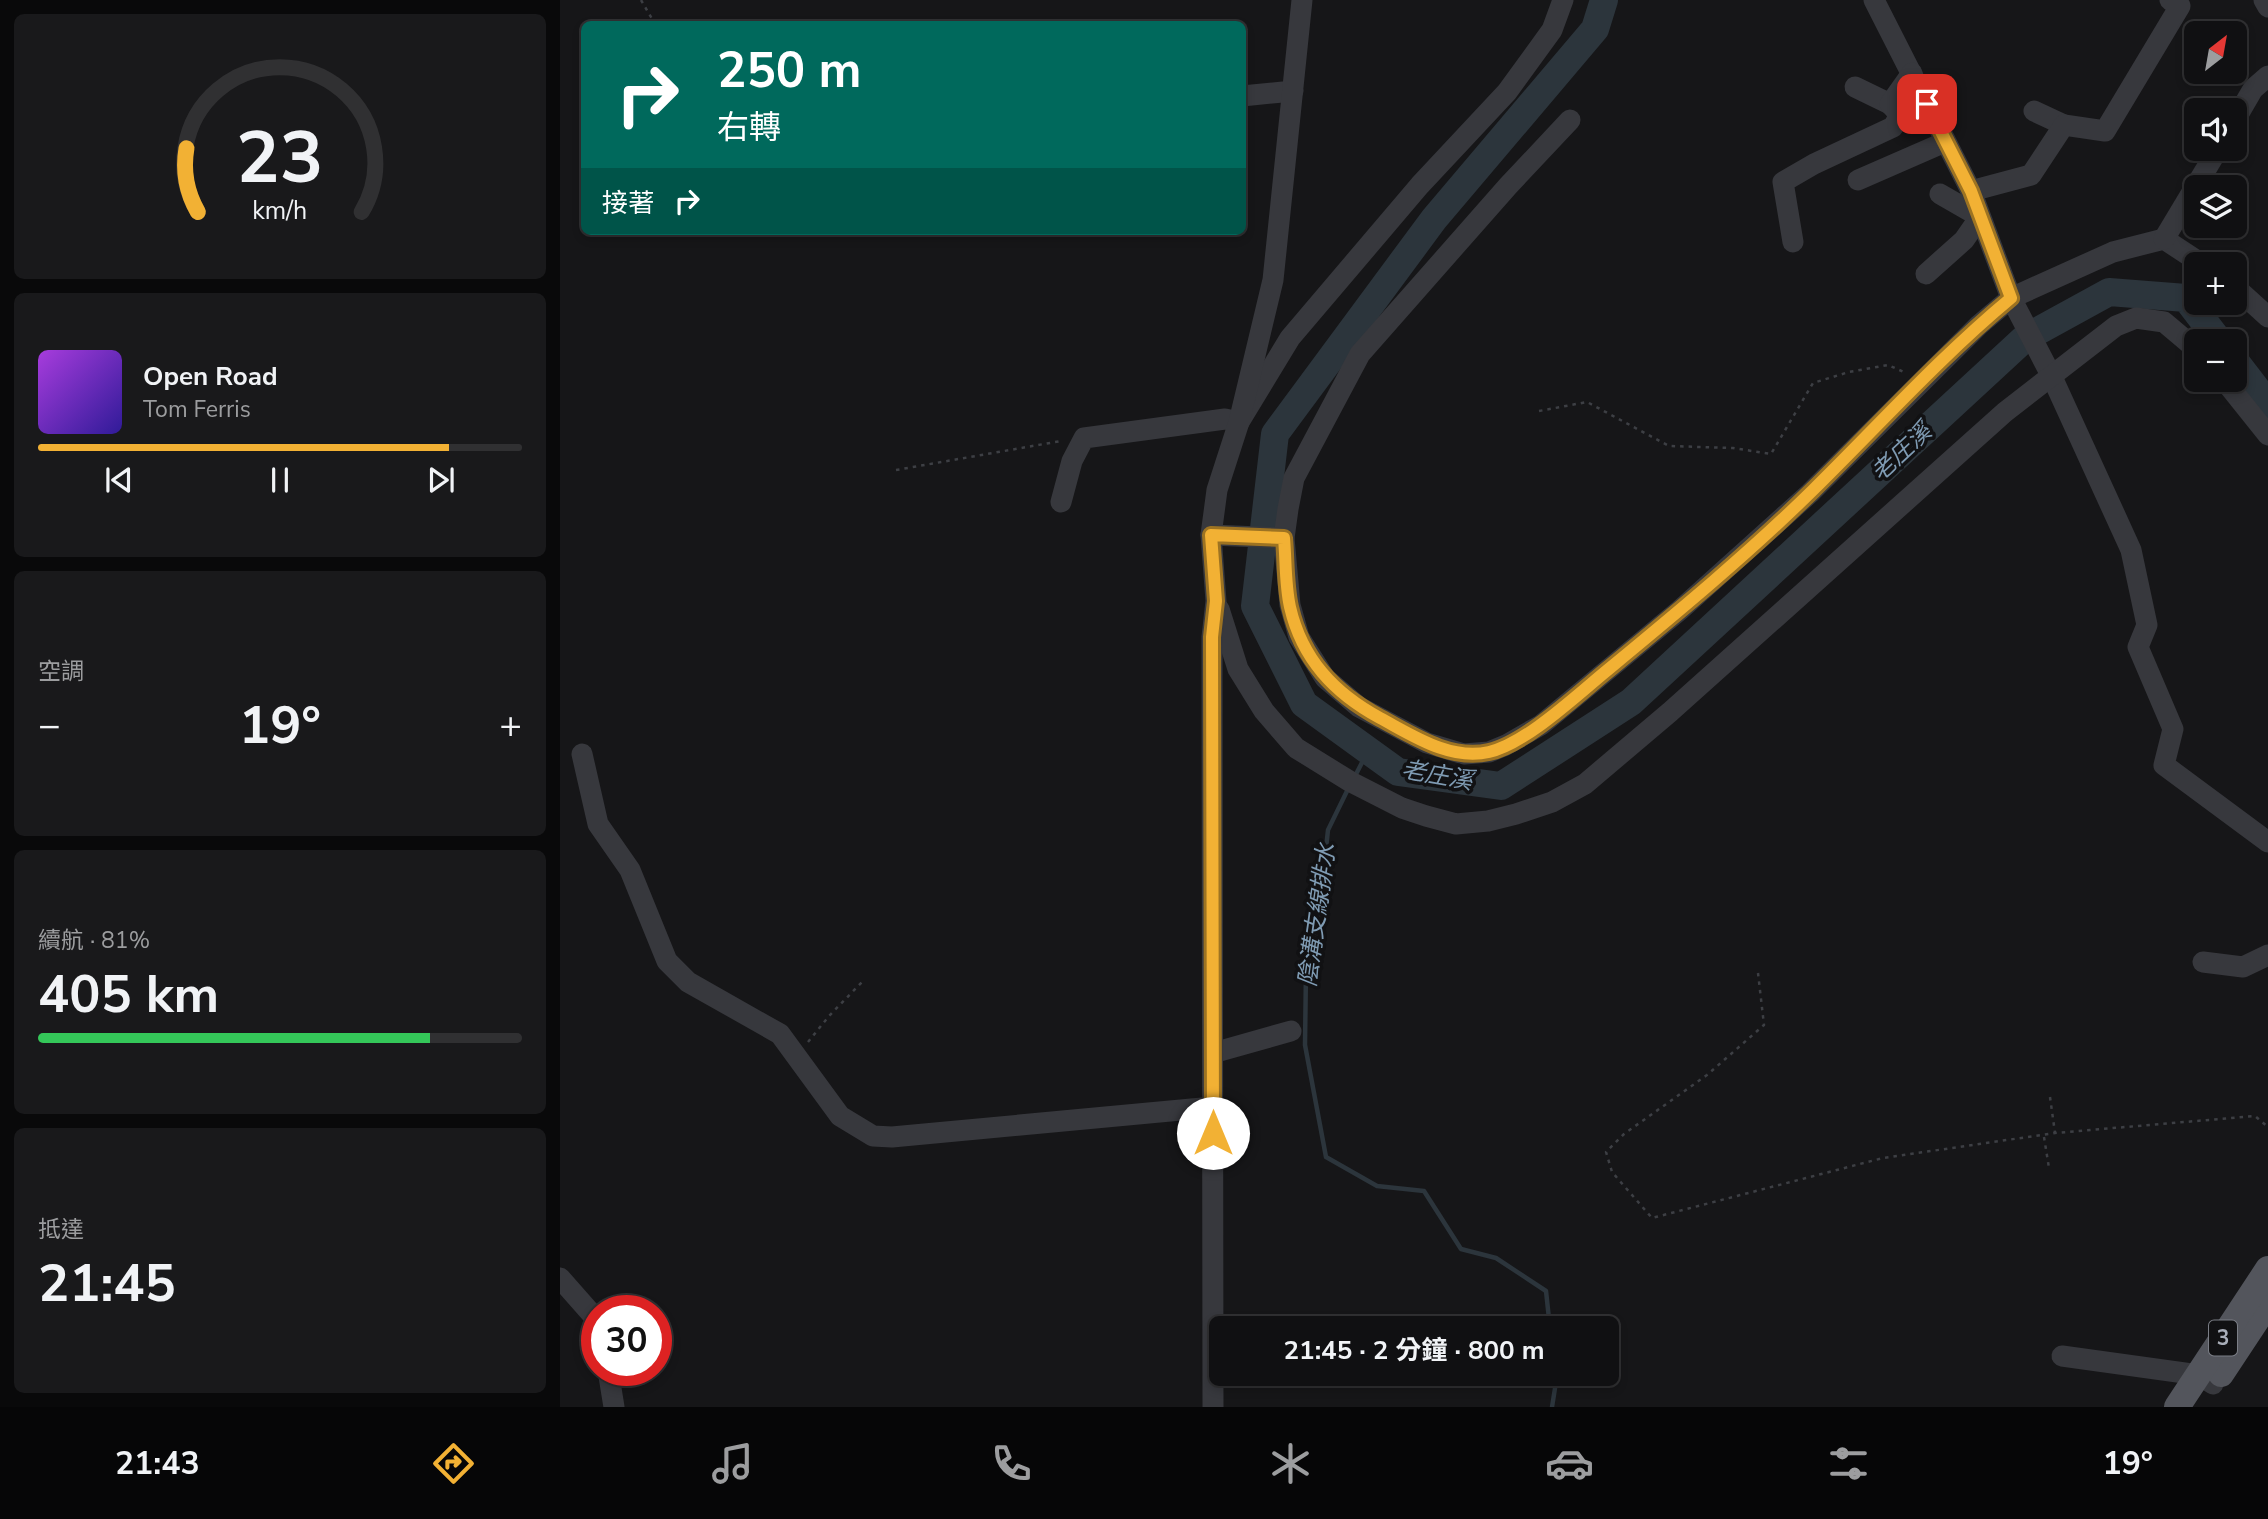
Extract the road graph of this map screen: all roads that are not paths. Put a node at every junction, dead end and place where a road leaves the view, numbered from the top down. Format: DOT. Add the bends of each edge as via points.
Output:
graph roads {
  1 [pos="1302,0"];
  2 [pos="1563,0"];
  3 [pos="1874,0"];
  4 [pos="2170,0"];
  5 [pos="2264,0"];
  6 [pos="2268,7"];
  7 [pos="1912,73"];
  8 [pos="2268,76"];
  9 [pos="1855,87"];
  10 [pos="1293,91"];
  11 [pos="1246,96"];
  12 [pos="2247,99"];
  13 [pos="1890,104"];
  14 [pos="2034,111"];
  15 [pos="1570,120"];
  16 [pos="2064,125"];
  17 [pos="1945,142"];
  18 [pos="2211,161"];
  19 [pos="1858,180"];
  20 [pos="1971,191"];
  21 [pos="1940,194"];
  22 [pos="1980,217"];
  23 [pos="2164,239"];
  24 [pos="1793,242"];
  25 [pos="2184,252"];
  26 [pos="1926,274"];
  27 [pos="2247,298"];
  28 [pos="2013,302"];
  29 [pos="2268,317"];
  30 [pos="2184,339"];
  31 [pos="2050,374"];
  32 [pos="2234,392"];
  33 [pos="1239,422"];
  34 [pos="2268,435"];
  35 [pos="1061,502"];
  36 [pos="1211,535"];
  37 [pos="1284,538"];
  38 [pos="1216,601"];
  39 [pos="582,754"];
  40 [pos="2268,842"];
  41 [pos="2268,955"];
  42 [pos="2203,962"];
  43 [pos="1291,1031"];
  44 [pos="1213,1053"];
  45 [pos="1213,1107"];
  46 [pos="2268,1269"];
  47 [pos="560,1278"];
  48 [pos="581,1302"];
  49 [pos="2268,1303"];
  50 [pos="2062,1356"];
  51 [pos="2206,1380"];
  52 [pos="611,1386"];
  53 [pos="614,1407"];
  54 [pos="1213,1407"];
  55 [pos="2177,1407"];
  56 [pos="2198,1407"];
  1 -- 10 [label="street"];
  2 -- 33 [label="street" via="1552,30 1507,92 1420,185 1290,338"];
  3 -- 7 [label="street"];
  4 -- 16 [label="street" via="2180,6 2105,131"];
  5 -- 6 [label="street"];
  7 -- 13 [label="street"];
  7 -- 17 [label="street"];
  8 -- 12 [label="street"];
  9 -- 13 [label="street"];
  10 -- 11 [label="street"];
  10 -- 33 [label="street" via="1273,279"];
  13 -- 24 [label="street" via="1900,115 1893,127 1783,182"];
  14 -- 16 [label="street"];
  15 -- 37 [label="street" via="1360,354 1294,478"];
  16 -- 20 [label="street" via="2031,175"];
  17 -- 19 [label="street"];
  17 -- 20 [label="street"];
  18 -- 23 [label="street"];
  20 -- 22 [label="street"];
  21 -- 22 [label="street"];
  22 -- 26 [label="street" via="1964,240"];
  22 -- 28 [label="street"];
  23 -- 25 [label="street"];
  23 -- 28 [label="street" via="2113,252"];
  27 -- 29 [label="street"];
  28 -- 31 [label="street"];
  28 -- 37 [label="street" via="1979,325 1811,493 1680,610 1541,725 1489,752 1464,754 1427,743 1359,707 1325,678 1299,637 1290,605"];
  30 -- 31 [label="street" via="2164,322 2136,318 2116,326"];
  31 -- 38 [label="street" via="1585,783 1552,802 1516,814 1455,824 1426,816 1351,782 1296,748 1264,711 1238,669"];
  31 -- 40 [label="street" via="2131,550 2147,625 2138,647 2173,729 2164,765"];
  32 -- 34 [label="street"];
  33 -- 35 [label="street" via="1225,419 1084,438 1072,461"];
  33 -- 36 [label="street" via="1217,490"];
  36 -- 37 [label="street"];
  36 -- 38 [label="street"];
  38 -- 44 [label="street" via="1212,637"];
  39 -- 45 [label="street" via="598,824 630,870 667,961 688,982 780,1034 840,1116 873,1136"];
  41 -- 42 [label="street" via="2242,967"];
  43 -- 44 [label="street"];
  44 -- 45 [label="street"];
  45 -- 54 [label="street"];
  46 -- 51 [label="main road, 3"];
  47 -- 48 [label="street"];
  49 -- 51 [label="main road, 3"];
  50 -- 51 [label="street"];
  51 -- 55 [label="main road, 3"];
  51 -- 56 [label="main road, 3"];
  52 -- 53 [label="street"];
}
